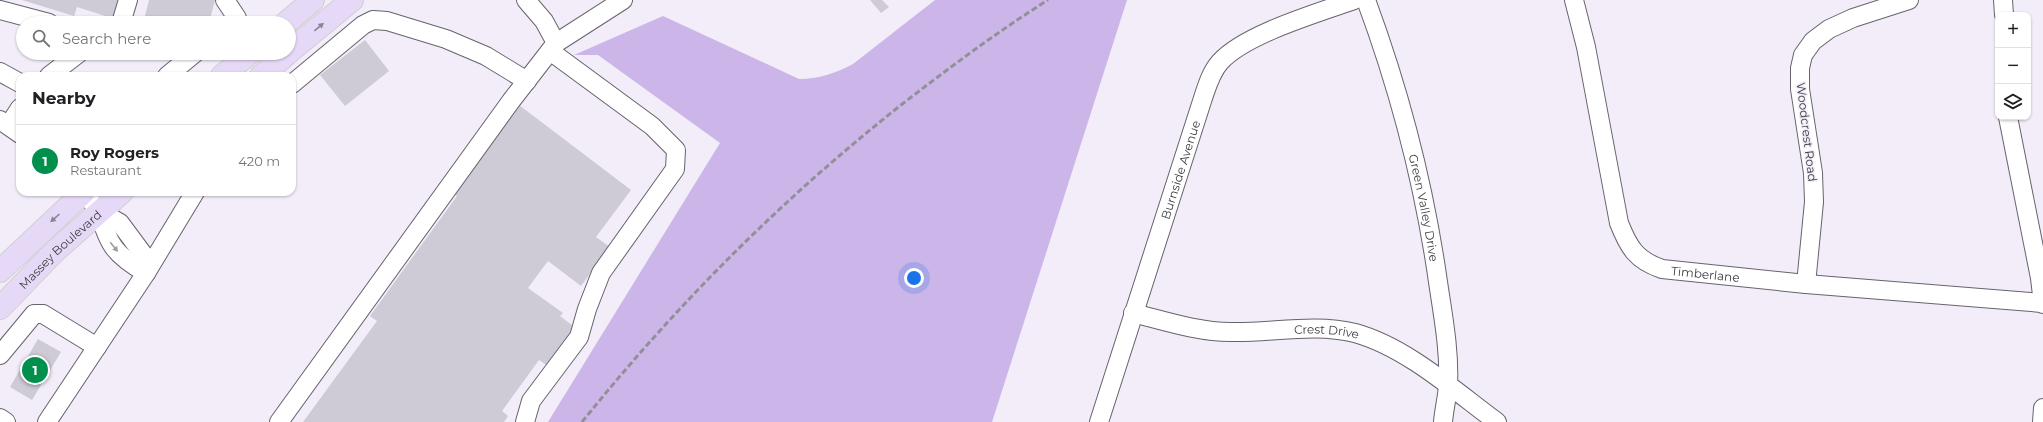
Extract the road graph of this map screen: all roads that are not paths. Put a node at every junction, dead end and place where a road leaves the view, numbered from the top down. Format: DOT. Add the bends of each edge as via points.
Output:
graph roads {
  1 [pos="128,0"];
  2 [pos="224,0"];
  3 [pos="313,0"];
  4 [pos="352,0"];
  5 [pos="526,0"];
  6 [pos="623,0"];
  7 [pos="1354,0"];
  8 [pos="1366,0"];
  9 [pos="1574,0"];
  10 [pos="1909,0"];
  11 [pos="2003,0"];
  12 [pos="0,10"];
  13 [pos="2004,12"];
  14 [pos="23,16"];
  15 [pos="123,16"];
  16 [pos="236,16"];
  17 [pos="294,16"];
  18 [pos="296,47"];
  19 [pos="553,47"];
  20 [pos="70,60"];
  21 [pos="186,60"];
  22 [pos="241,60"];
  23 [pos="280,60"];
  24 [pos="0,72"];
  25 [pos="54,72"];
  26 [pos="172,72"];
  27 [pos="227,72"];
  28 [pos="266,72"];
  29 [pos="296,81"];
  30 [pos="527,81"];
  31 [pos="16,82"];
  32 [pos="16,115"];
  33 [pos="2009,120"];
  34 [pos="10,126"];
  35 [pos="80,196"];
  36 [pos="87,196"];
  37 [pos="117,196"];
  38 [pos="193,196"];
  39 [pos="99,211"];
  40 [pos="0,271"];
  41 [pos="146,273"];
  42 [pos="1806,284"];
  43 [pos="2043,303"];
  44 [pos="0,308"];
  45 [pos="1133,313"];
  46 [pos="97,347"];
  47 [pos="0,355"];
  48 [pos="1448,385"];
  49 [pos="2043,408"];
  50 [pos="0,418"];
  51 [pos="6,422"];
  52 [pos="47,422"];
  53 [pos="279,422"];
  54 [pos="525,422"];
  55 [pos="1099,422"];
  56 [pos="1443,422"];
  57 [pos="1497,422"];
  58 [pos="2042,422"];
  1 -- 15 [label="street"];
  2 -- 16 [label="street"];
  3 -- 17 [label="main road"];
  18 -- 4 [label="main road, one-way"];
  5 -- 19 [label="street" via="544,21"];
  6 -- 19 [label="street"];
  7 -- 45 [label="street, Burnside Avenue" via="1265,33 1220,62 1211,76 1203,98"];
  8 -- 48 [label="street, Green Valley Drive" via="1388,58 1421,182 1445,332"];
  9 -- 42 [label="street, Timberlane" via="1586,47 1619,223 1638,257 1662,270"];
  10 -- 42 [label="street, Woodcrest Road" via="1853,18 1829,29 1813,41 1803,55 1800,89 1813,173 1814,202"];
  11 -- 13 [label="street"];
  12 -- 14 [label="street"];
  19 -- 30 [label="street"];
  19 -- 54 [label="street" via="652,126 676,150 675,169 601,273 579,337 531,401"];
  20 -- 25 [label="street"];
  21 -- 26 [label="street"];
  22 -- 27 [label="main road"];
  23 -- 28 [label="main road"];
  24 -- 31 [label="street"];
  29 -- 30 [label="street" via="363,25 373,20 387,21 446,39 486,56"];
  30 -- 53 [label="street"];
  32 -- 34 [label="street"];
  33 -- 43 [label="street"];
  35 -- 40 [label="main road, Massey Boulevard, one-way"];
  36 -- 39 [label="street"];
  37 -- 39 [label="main road, Massey Boulevard"];
  38 -- 41 [label="street"];
  39 -- 41 [label="street" via="106,237 126,261"];
  39 -- 44 [label="main road, Massey Boulevard" via="55,251"];
  41 -- 46 [label="street"];
  42 -- 43 [label="street, Timberlane"];
  45 -- 48 [label="street, Crest Drive" via="1201,329 1230,332 1332,328 1385,345"];
  45 -- 55 [label="street, Burnside Avenue"];
  46 -- 47 [label="street" via="43,314 34,314"];
  46 -- 52 [label="street"];
  48 -- 56 [label="street, Green Valley Drive"];
  48 -- 57 [label="street, Crest Drive"];
  49 -- 58 [label="street"];
  50 -- 51 [label="street"];
}
